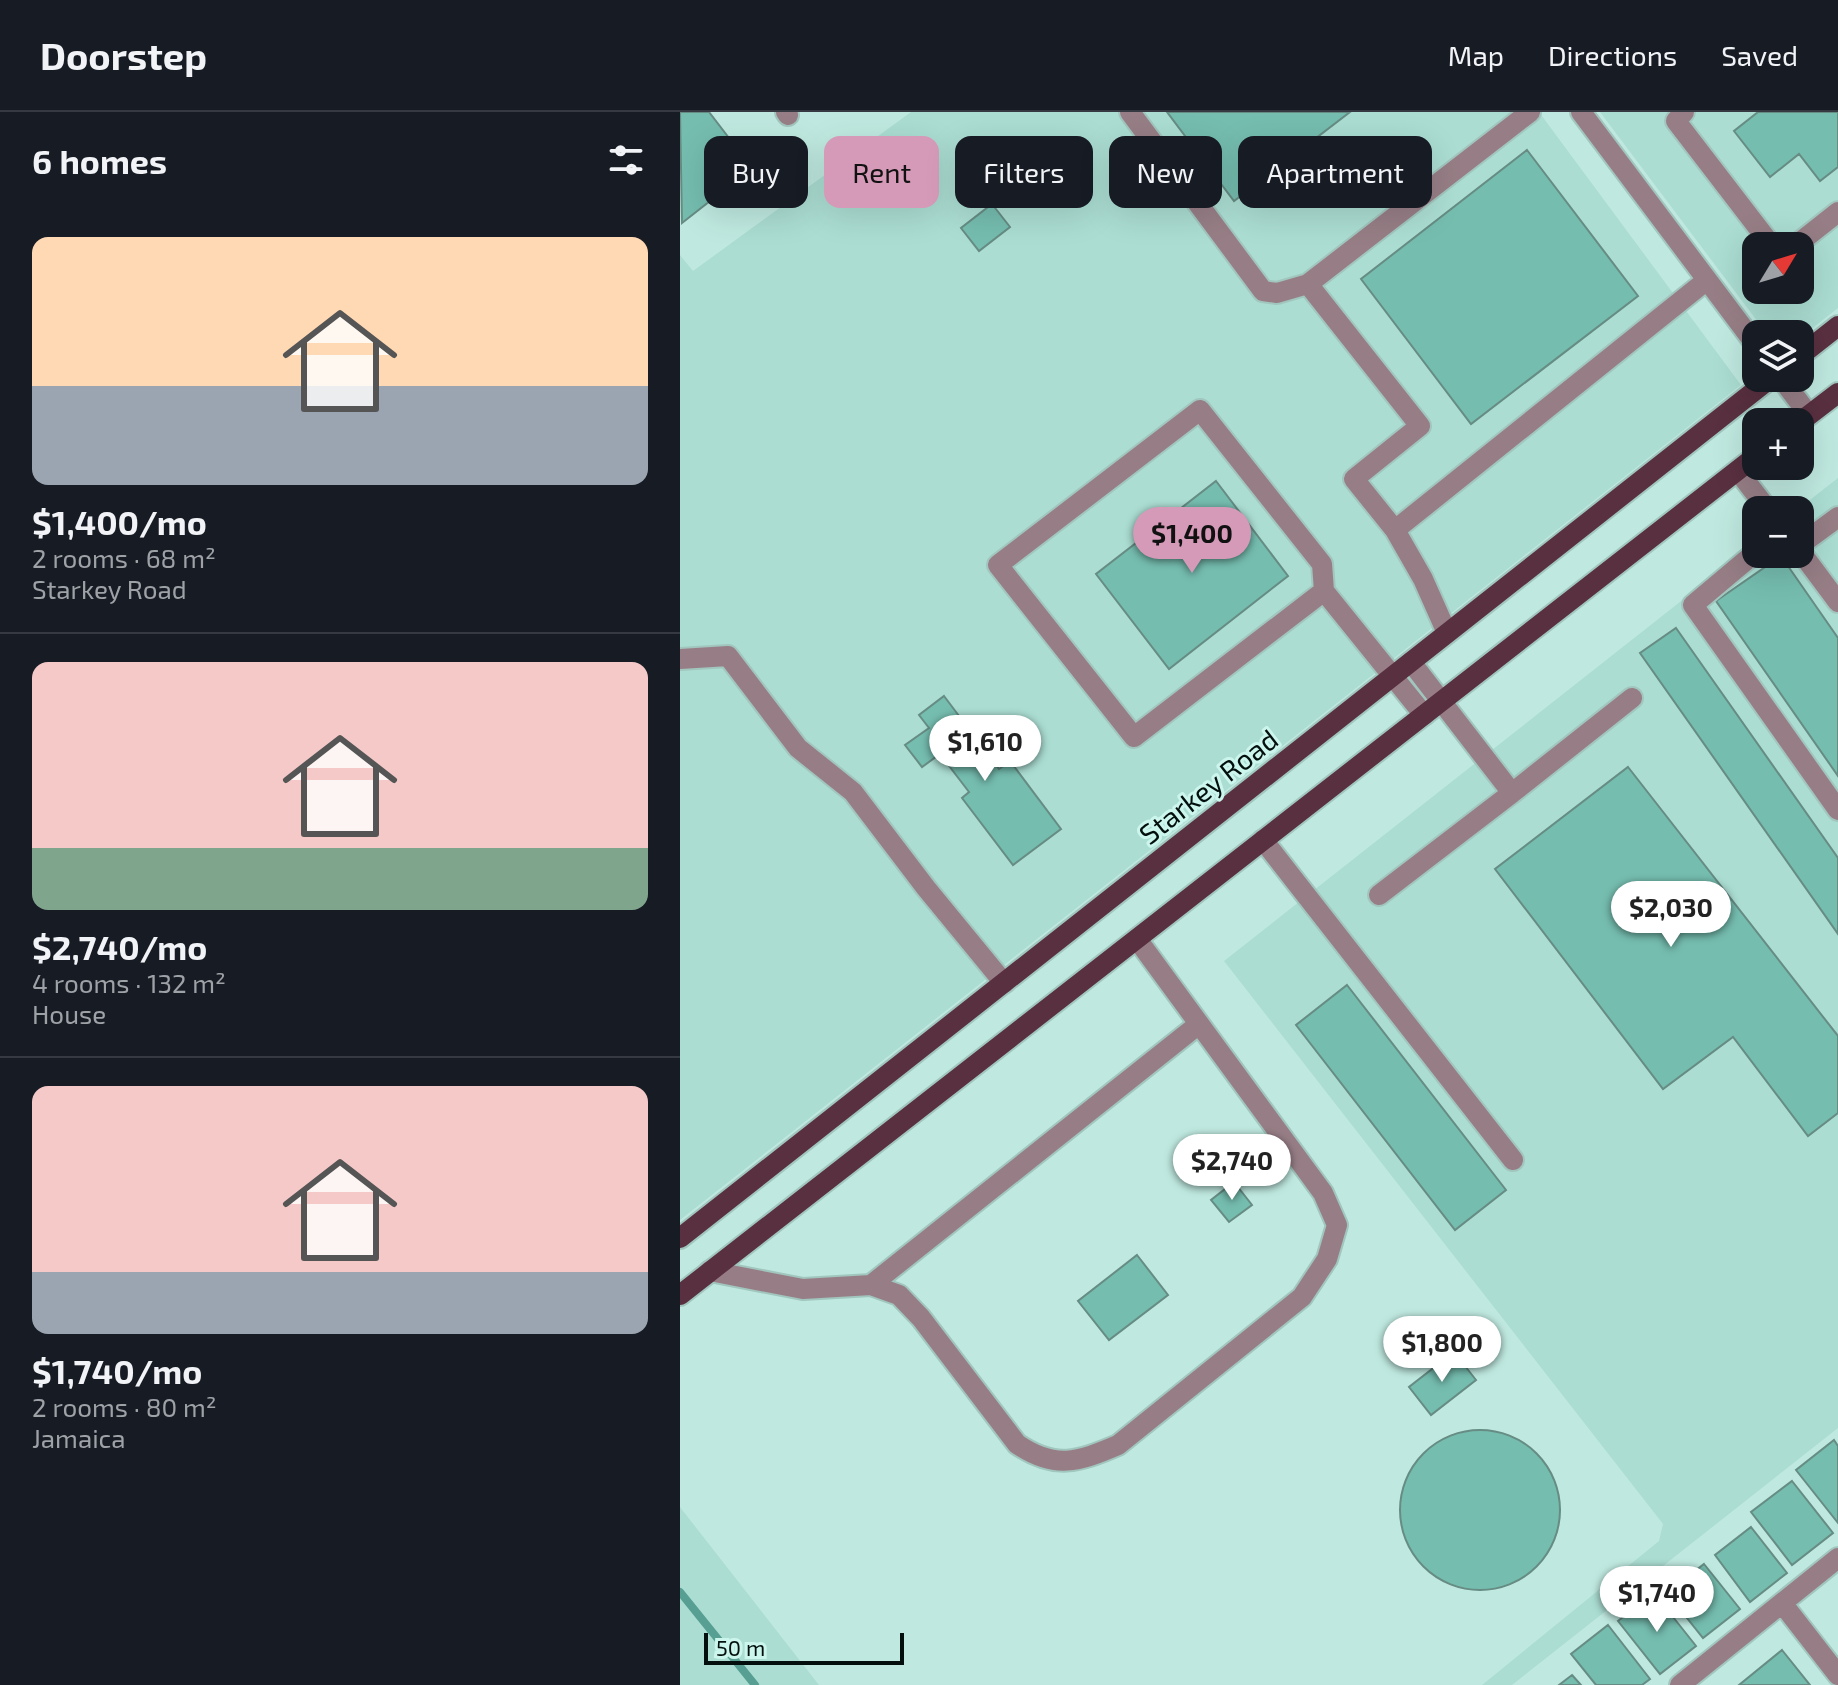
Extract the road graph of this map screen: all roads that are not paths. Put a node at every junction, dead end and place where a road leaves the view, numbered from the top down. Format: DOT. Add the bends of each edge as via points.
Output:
graph roads {
  1 [pos="1130,112"];
  2 [pos="1530,112"];
  3 [pos="1608,112"];
  4 [pos="1684,112"];
  5 [pos="1586,118"];
  6 [pos="1502,120"];
  7 [pos="1838,212"];
  8 [pos="1761,232"];
  9 [pos="1813,232"];
  10 [pos="1707,280"];
  11 [pos="1308,284"];
  12 [pos="1742,326"];
  13 [pos="1838,326"];
  14 [pos="1814,345"];
  15 [pos="1753,392"];
  16 [pos="1838,393"];
  17 [pos="1814,411"];
  18 [pos="1742,468"];
  19 [pos="1738,471"];
  20 [pos="1757,496"];
  21 [pos="1838,517"];
  22 [pos="1395,530"];
  23 [pos="1814,537"];
  24 [pos="1742,564"];
  25 [pos="1814,568"];
  26 [pos="1324,591"];
  27 [pos="1838,602"];
  28 [pos="1447,633"];
  29 [pos="680,659"];
  30 [pos="1411,662"];
  31 [pos="1393,676"];
  32 [pos="1632,698"];
  33 [pos="1441,702"];
  34 [pos="1424,715"];
  35 [pos="1512,793"];
  36 [pos="1838,810"];
  37 [pos="1263,840"];
  38 [pos="1379,895"];
  39 [pos="1137,939"];
  40 [pos="1004,983"];
  41 [pos="1199,1024"];
  42 [pos="1513,1160"];
  43 [pos="680,1238"];
  44 [pos="710,1271"];
  45 [pos="871,1285"];
  46 [pos="680,1295"];
  47 [pos="1838,1558"];
  48 [pos="1782,1603"];
  49 [pos="1838,1675"];
  50 [pos="1680,1685"];
  1 -- 11 [label="street" via="1263,291 1277,293"];
  2 -- 6 [label="street"];
  3 -- 5 [label="street"];
  4 -- 8 [label="street" via="1676,121"];
  5 -- 10 [label="street"];
  6 -- 11 [label="street"];
  7 -- 9 [label="street"];
  10 -- 12 [label="street"];
  10 -- 22 [label="street"];
  11 -- 22 [label="street" via="1420,426 1354,479"];
  13 -- 14 [label="main road"];
  15 -- 28 [label="main road, Starkey Road"];
  16 -- 17 [label="main road"];
  18 -- 19 [label="main road"];
  19 -- 20 [label="street"];
  19 -- 33 [label="main road"];
  21 -- 23 [label="street"];
  22 -- 28 [label="street"];
  24 -- 36 [label="street" via="1693,605"];
  25 -- 27 [label="street"];
  26 -- 26 [label="street" via="1134,737 998,565 1200,410 1322,564"];
  26 -- 31 [label="street"];
  28 -- 30 [label="main road, Starkey Road"];
  29 -- 40 [label="street" via="728,656 798,748 853,792"];
  30 -- 31 [label="main road, Starkey Road"];
  30 -- 33 [label="street"];
  31 -- 34 [label="street"];
  31 -- 40 [label="main road, Starkey Road"];
  32 -- 35 [label="street"];
  33 -- 34 [label="main road"];
  33 -- 35 [label="street"];
  34 -- 37 [label="main road"];
  35 -- 38 [label="street"];
  37 -- 39 [label="main road"];
  37 -- 42 [label="street"];
  39 -- 41 [label="street"];
  39 -- 44 [label="main road"];
  40 -- 43 [label="main road, Starkey Road"];
  41 -- 45 [label="street"];
  41 -- 45 [label="street" via="1323,1193 1337,1225 1327,1259 1302,1297 1118,1445 1086,1458 1058,1462 1036,1457 1017,1444 899,1295"];
  44 -- 45 [label="street" via="803,1289"];
  44 -- 46 [label="main road"];
  47 -- 48 [label="street"];
  48 -- 49 [label="street"];
  48 -- 50 [label="street"];
}
